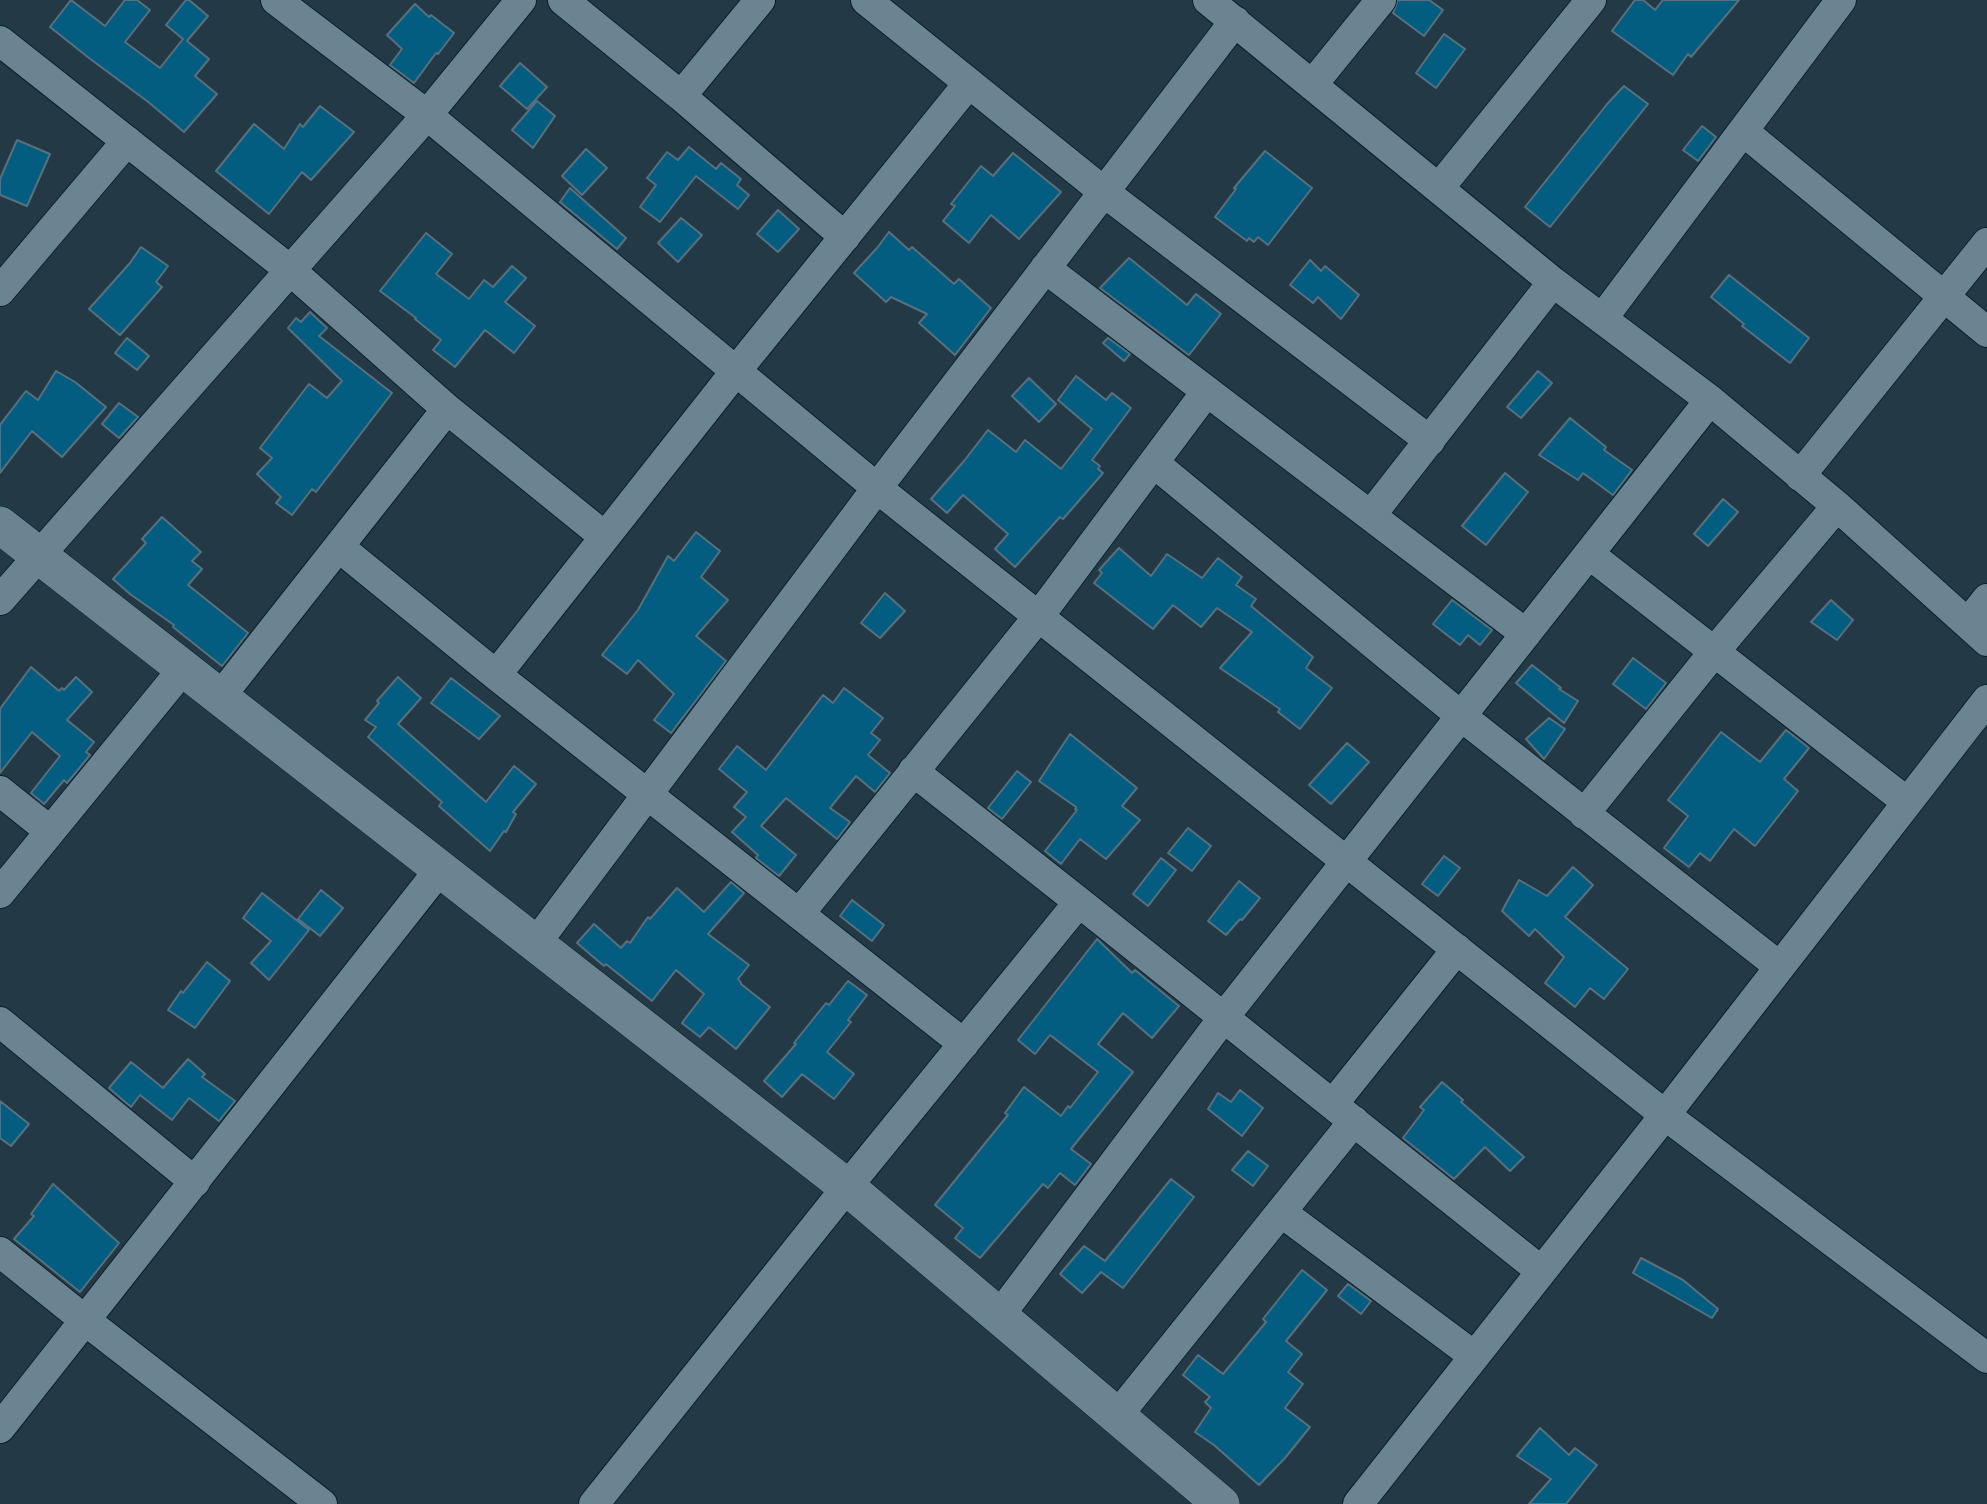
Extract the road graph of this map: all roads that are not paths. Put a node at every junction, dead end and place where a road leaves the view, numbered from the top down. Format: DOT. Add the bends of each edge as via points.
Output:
graph roads {
  1 [pos="276,0"];
  2 [pos="521,0"];
  3 [pos="563,0"];
  4 [pos="760,0"];
  5 [pos="866,0"];
  6 [pos="1208,0"];
  7 [pos="1381,0"];
  8 [pos="1841,0"];
  9 [pos="1575,5"];
  10 [pos="1235,21"];
  11 [pos="0,41"];
  12 [pos="969,83"];
  13 [pos="1312,85"];
  14 [pos="681,96"];
  15 [pos="427,115"];
  16 [pos="1743,131"];
  17 [pos="127,141"];
  18 [pos="1439,188"];
  19 [pos="1104,192"];
  20 [pos="845,237"];
  21 [pos="1987,243"];
  22 [pos="1045,268"];
  23 [pos="290,270"];
  24 [pos="1553,282"];
  25 [pos="0,291"];
  26 [pos="1944,297"];
  27 [pos="1602,320"];
  28 [pos="1987,332"];
  29 [pos="736,371"];
  30 [pos="1207,391"];
  31 [pos="1710,400"];
  32 [pos="447,409"];
  33 [pos="1430,441"];
  34 [pos="1154,463"];
  35 [pos="1800,476"];
  36 [pos="877,488"];
  37 [pos="1837,506"];
  38 [pos="1371,515"];
  39 [pos="0,525"];
  40 [pos="605,537"];
  41 [pos="339,547"];
  42 [pos="1589,554"];
  43 [pos="38,556"];
  44 [pos="1987,599"];
  45 [pos="0,600"];
  46 [pos="1039,616"];
  47 [pos="1977,632"];
  48 [pos="1526,634"];
  49 [pos="1714,652"];
  50 [pos="183,669"];
  51 [pos="496,675"];
  52 [pos="220,697"];
  53 [pos="1987,700"];
  54 [pos="1461,716"];
  55 [pos="913,772"];
  56 [pos="0,791"];
  57 [pos="647,794"];
  58 [pos="1907,802"];
  59 [pos="1584,814"];
  60 [pos="50,831"];
  61 [pos="1347,862"];
  62 [pos="441,868"];
  63 [pos="0,892"];
  64 [pos="1079,902"];
  65 [pos="799,914"];
  66 [pos="536,943"];
  67 [pos="1457,949"];
  68 [pos="1780,967"];
  69 [pos="1224,1017"];
  70 [pos="0,1022"];
  71 [pos="964,1044"];
  72 [pos="1343,1113"];
  73 [pos="1665,1115"];
  74 [pos="195,1182"];
  75 [pos="848,1186"];
  76 [pos="1281,1212"];
  77 [pos="0,1252"];
  78 [pos="1541,1271"];
  79 [pos="999,1316"];
  80 [pos="86,1321"];
  81 [pos="1475,1356"];
  82 [pos="1987,1358"];
  83 [pos="1117,1416"];
  84 [pos="0,1428"];
  85 [pos="322,1504"];
  86 [pos="594,1504"];
  87 [pos="1221,1504"];
  88 [pos="1358,1504"];
  1 -- 15 [label="street"];
  2 -- 15 [label="street"];
  3 -- 14 [label="street"];
  4 -- 14 [label="street"];
  5 -- 12 [label="street"];
  6 -- 10 [label="street"];
  7 -- 13 [label="street"];
  8 -- 16 [label="street"];
  9 -- 18 [label="street"];
  10 -- 13 [label="street"];
  10 -- 19 [label="street"];
  11 -- 17 [label="street"];
  12 -- 19 [label="street"];
  12 -- 20 [label="street"];
  13 -- 18 [label="street"];
  14 -- 20 [label="street"];
  15 -- 23 [label="street"];
  15 -- 29 [label="street"];
  16 -- 26 [label="street"];
  16 -- 27 [label="street"];
  17 -- 23 [label="street"];
  17 -- 25 [label="street"];
  18 -- 24 [label="street"];
  19 -- 22 [label="street"];
  19 -- 33 [label="street"];
  20 -- 29 [label="street"];
  21 -- 26 [label="street"];
  22 -- 30 [label="street"];
  22 -- 36 [label="street"];
  23 -- 32 [label="street"];
  23 -- 43 [label="street"];
  24 -- 27 [label="street"];
  24 -- 33 [label="street"];
  26 -- 28 [label="street"];
  26 -- 35 [label="street"];
  27 -- 31 [label="street"];
  29 -- 36 [label="street"];
  29 -- 40 [label="street"];
  30 -- 34 [label="street"];
  30 -- 38 [label="street"];
  31 -- 35 [label="street"];
  31 -- 42 [label="street"];
  32 -- 40 [label="street"];
  32 -- 41 [label="street"];
  33 -- 38 [label="street"];
  34 -- 46 [label="street"];
  34 -- 54 [label="street"];
  35 -- 37 [label="street"];
  36 -- 46 [label="street"];
  36 -- 57 [label="street"];
  37 -- 47 [label="street"];
  37 -- 49 [label="street"];
  38 -- 48 [label="street"];
  39 -- 43 [label="street"];
  40 -- 51 [label="street"];
  41 -- 51 [label="street"];
  41 -- 52 [label="street"];
  42 -- 48 [label="street"];
  42 -- 49 [label="street"];
  43 -- 45 [label="street"];
  43 -- 50 [label="street"];
  44 -- 47 [label="street"];
  46 -- 55 [label="street"];
  46 -- 61 [label="street"];
  48 -- 54 [label="street"];
  49 -- 58 [label="street"];
  49 -- 59 [label="street"];
  50 -- 52 [label="street"];
  50 -- 60 [label="street"];
  51 -- 57 [label="street"];
  52 -- 62 [label="street"];
  53 -- 58 [label="street"];
  54 -- 59 [label="street"];
  54 -- 61 [label="street"];
  55 -- 64 [label="street"];
  55 -- 65 [label="street"];
  56 -- 60 [label="street"];
  57 -- 65 [label="street"];
  57 -- 66 [label="street"];
  58 -- 68 [label="street"];
  59 -- 68 [label="street"];
  60 -- 63 [label="street"];
  61 -- 67 [label="street"];
  61 -- 69 [label="street"];
  62 -- 66 [label="street"];
  62 -- 74 [label="street"];
  64 -- 69 [label="street"];
  64 -- 71 [label="street"];
  65 -- 71 [label="street"];
  66 -- 75 [label="street"];
  67 -- 72 [label="street"];
  67 -- 73 [label="street"];
  68 -- 73 [label="street"];
  69 -- 72 [label="street"];
  69 -- 79 [label="street"];
  70 -- 74 [label="street"];
  71 -- 75 [label="street"];
  72 -- 76 [label="street"];
  72 -- 78 [label="street"];
  73 -- 78 [label="street"];
  73 -- 82 [label="street"];
  74 -- 80 [label="street"];
  75 -- 79 [label="street"];
  75 -- 86 [label="street"];
  76 -- 81 [label="street"];
  76 -- 83 [label="street"];
  77 -- 80 [label="street"];
  78 -- 81 [label="street"];
  79 -- 83 [label="street"];
  80 -- 84 [label="street"];
  80 -- 85 [label="street"];
  81 -- 88 [label="street"];
  83 -- 87 [label="street"];
}
